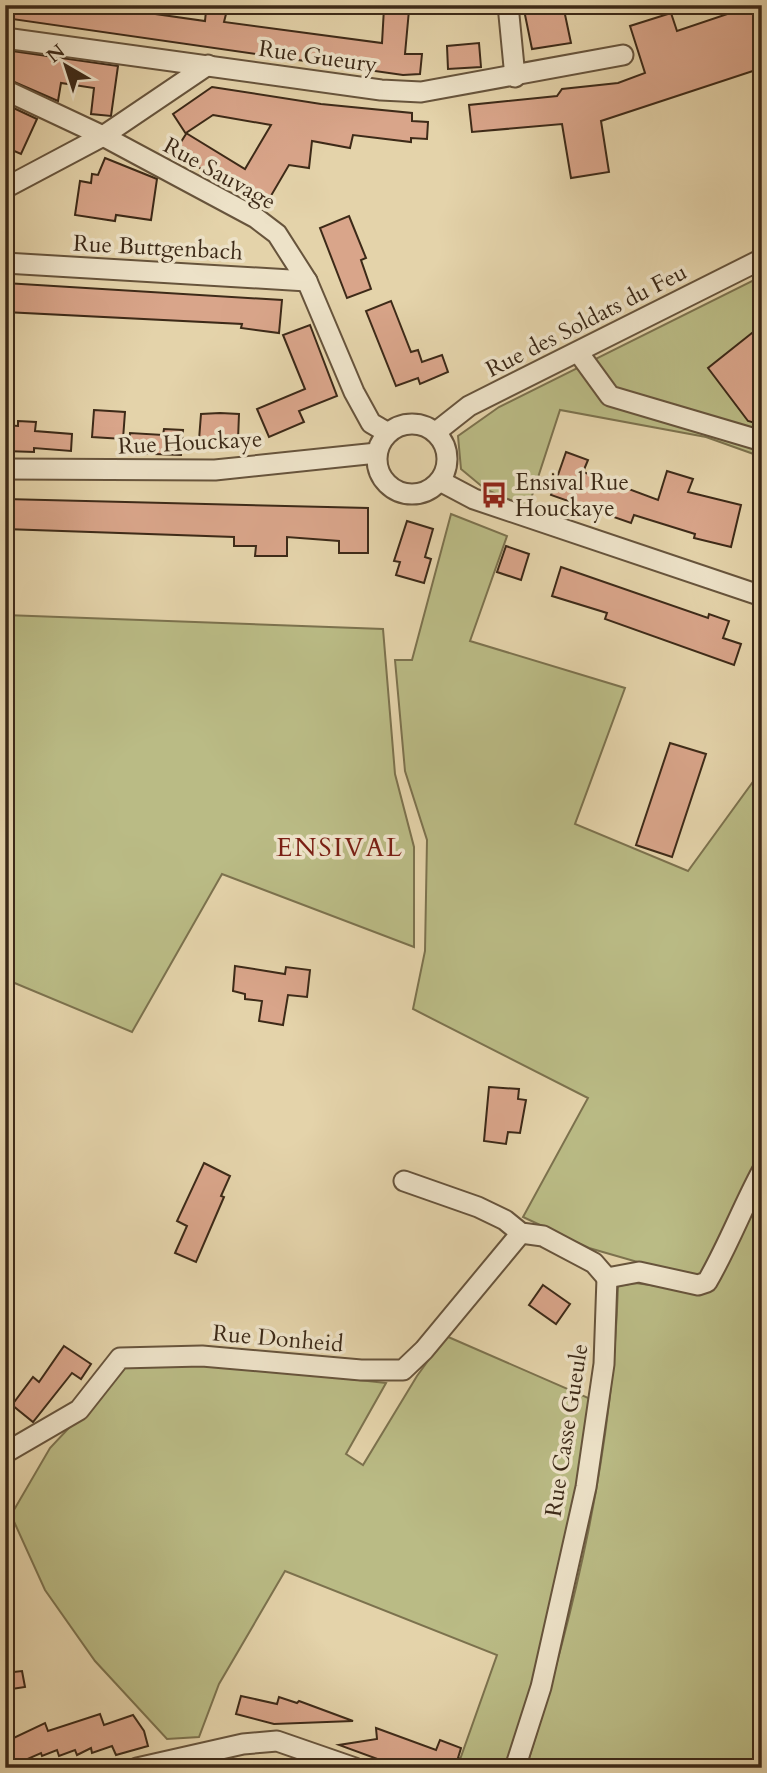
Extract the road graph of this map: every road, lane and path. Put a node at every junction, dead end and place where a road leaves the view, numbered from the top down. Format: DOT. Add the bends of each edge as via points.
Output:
graph roads {
  1 [pos="509,5"];
  2 [pos="5,38"];
  3 [pos="623,55"];
  4 [pos="208,65"];
  5 [pos="515,77"];
  6 [pos="5,90"];
  7 [pos="103,136"];
  8 [pos="5,188"];
  9 [pos="762,259"];
  10 [pos="5,263"];
  11 [pos="307,281"];
  12 [pos="578,352"];
  13 [pos="436,432"];
  14 [pos="388,433"];
  15 [pos="762,441"];
  16 [pos="377,453"];
  17 [pos="5,469"];
  18 [pos="440,481"];
  19 [pos="762,596"];
  20 [pos="762,1171"];
  21 [pos="404,1181"];
  22 [pos="521,1233"];
  23 [pos="607,1278"];
  24 [pos="5,1453"];
  25 [pos="137,1768"];
  26 [pos="355,1768"];
  27 [pos="515,1768"];
  1 -- 5 [label="street"];
  2 -- 4 [label="street, Rue Gueury"];
  3 -- 5 [label="street, Rue Gueury"];
  4 -- 5 [label="street, Rue Gueury" via="394,91 421,92"];
  4 -- 7 [label="street"];
  6 -- 7 [label="street, Rue Sauvage"];
  7 -- 8 [label="street"];
  7 -- 11 [label="street, Rue Sauvage" via="256,218 277,234"];
  9 -- 12 [label="street, Rue des Soldats du Feu"];
  10 -- 11 [label="street, Rue Buttgenbach"];
  11 -- 14 [label="street, Rue Sauvage" via="371,424"];
  12 -- 13 [label="street, Rue des Soldats du Feu" via="469,406"];
  12 -- 15 [label="street" via="610,396"];
  13 -- 14 [label="street" via="412,423"];
  13 -- 18 [label="street" via="448,456"];
  14 -- 16 [label="street"];
  16 -- 17 [label="street, Rue Houckaye" via="215,470"];
  16 -- 18 [label="street" via="383,478 404,493 417,494"];
  18 -- 19 [label="street" via="474,499"];
  20 -- 23 [label="street" via="708,1282 698,1285 639,1272"];
  21 -- 22 [label="street" via="478,1207"];
  22 -- 23 [label="street" via="543,1236 594,1263"];
  22 -- 24 [label="street, Rue Donheid" via="403,1370 202,1356 120,1359 79,1410"];
  23 -- 27 [label="street, Rue Casse Gueule" via="604,1364 586,1487 541,1687"];
  25 -- 26 [label="street" via="277,1741"];
}
